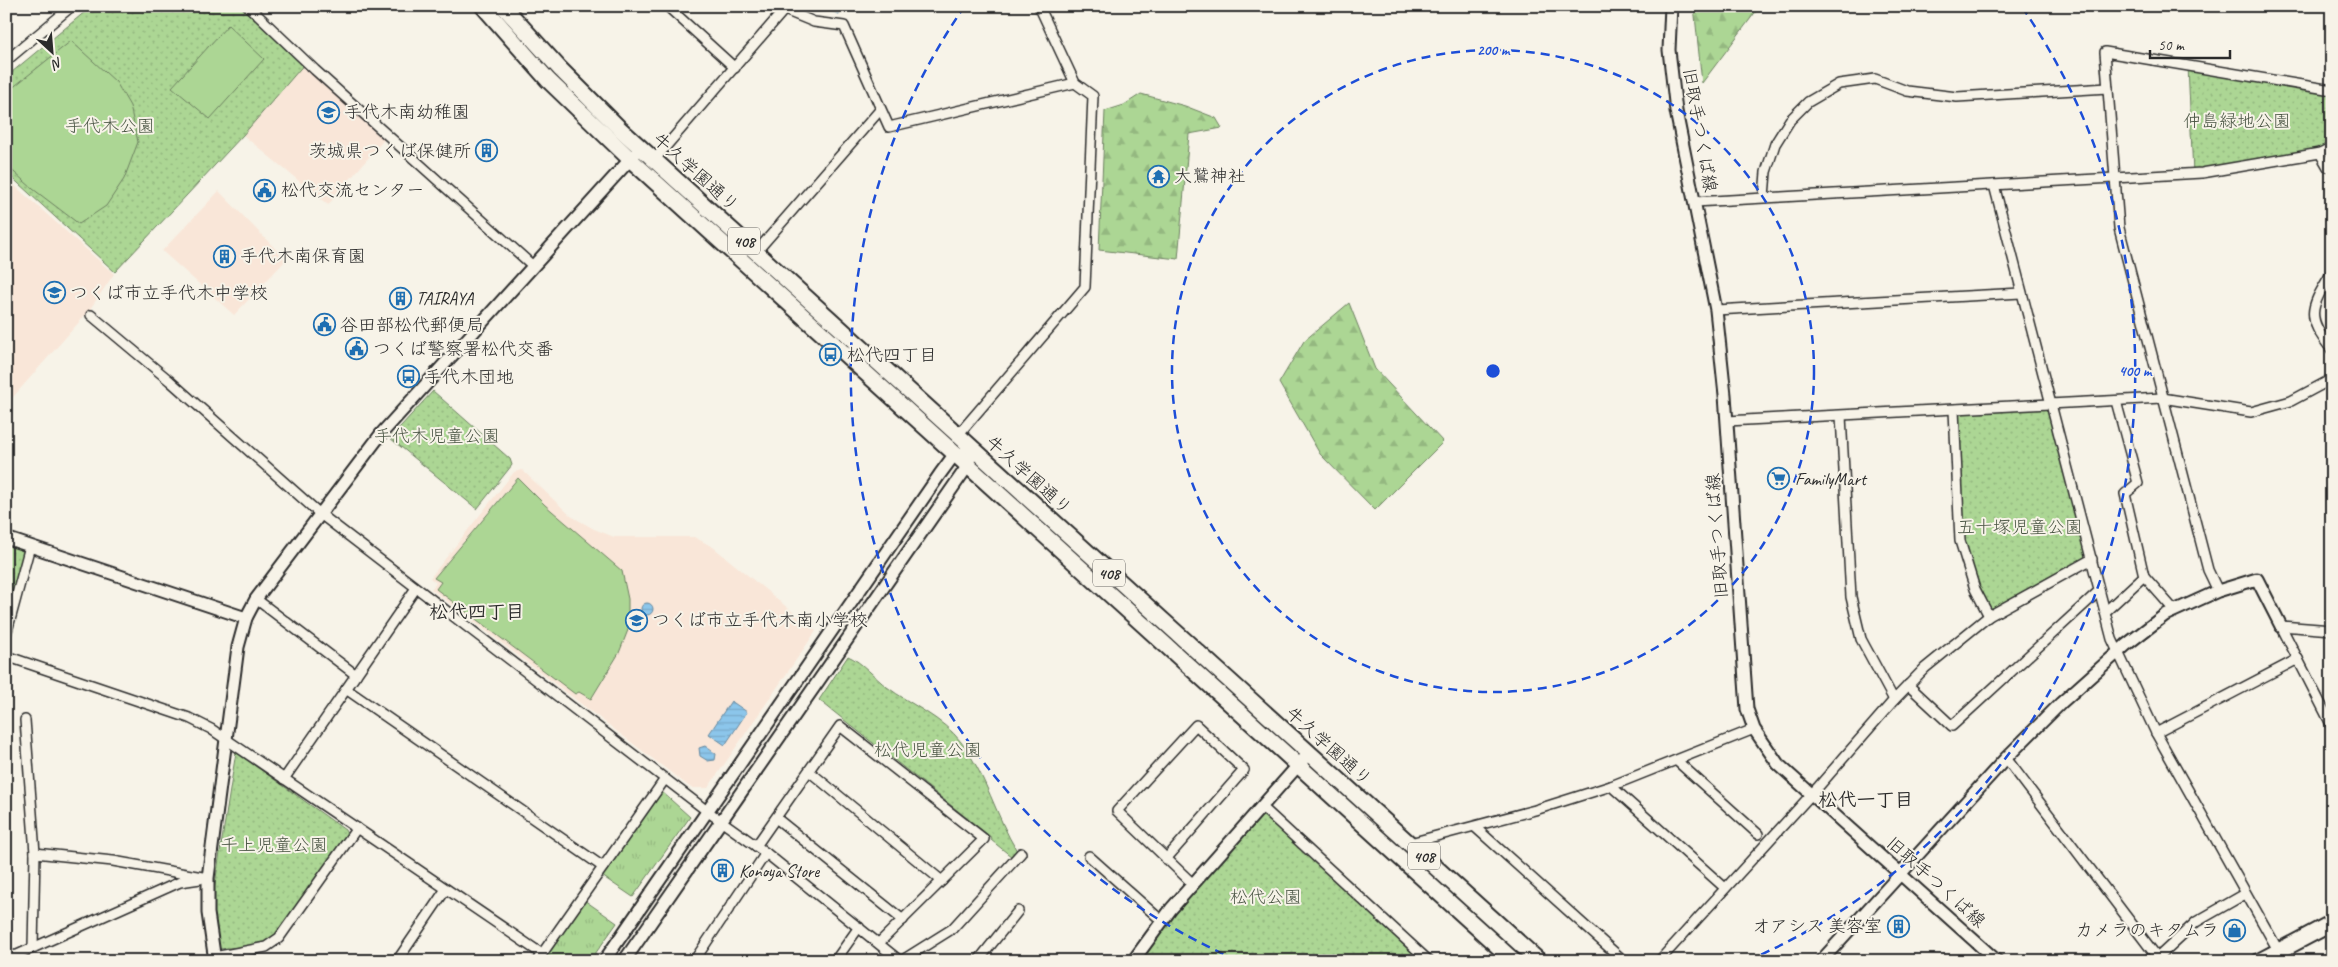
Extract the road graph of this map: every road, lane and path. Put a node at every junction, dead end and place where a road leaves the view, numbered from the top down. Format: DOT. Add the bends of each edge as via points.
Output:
graph roads {
  1 [pos="248,6"];
  2 [pos="482,6"];
  3 [pos="503,6"];
  4 [pos="666,6"];
  5 [pos="775,6"];
  6 [pos="1040,6"];
  7 [pos="1671,6"];
  8 [pos="68,7"];
  9 [pos="784,10"];
  10 [pos="6,61"];
  11 [pos="735,68"];
  12 [pos="1074,83"];
  13 [pos="2108,88"];
  14 [pos="2332,90"];
  15 [pos="880,110"];
  16 [pos="2332,147"];
  17 [pos="640,148"];
  18 [pos="2320,153"];
  19 [pos="630,159"];
  20 [pos="654,160"];
  21 [pos="2332,169"];
  22 [pos="2114,179"];
  23 [pos="1994,185"];
  24 [pos="1764,198"];
  25 [pos="1695,202"];
  26 [pos="756,252"];
  27 [pos="533,266"];
  28 [pos="2332,272"];
  29 [pos="2021,293"];
  30 [pos="1716,310"];
  31 [pos="91,315"];
  32 [pos="2332,350"];
  33 [pos="2332,379"];
  34 [pos="2162,398"];
  35 [pos="2116,401"];
  36 [pos="2051,404"];
  37 [pos="1954,410"];
  38 [pos="1841,416"];
  39 [pos="1727,422"];
  40 [pos="957,436"];
  41 [pos="973,449"];
  42 [pos="954,455"];
  43 [pos="967,467"];
  44 [pos="319,513"];
  45 [pos="6,538"];
  46 [pos="30,546"];
  47 [pos="2092,560"];
  48 [pos="2144,576"];
  49 [pos="416,588"];
  50 [pos="2099,591"];
  51 [pos="2218,591"];
  52 [pos="256,599"];
  53 [pos="2174,610"];
  54 [pos="2105,612"];
  55 [pos="1989,616"];
  56 [pos="246,618"];
  57 [pos="2281,626"];
  58 [pos="2332,630"];
  59 [pos="6,634"];
  60 [pos="2117,653"];
  61 [pos="6,656"];
  62 [pos="2298,659"];
  63 [pos="356,675"];
  64 [pos="1908,685"];
  65 [pos="346,689"];
  66 [pos="1894,700"];
  67 [pos="25,720"];
  68 [pos="2332,726"];
  69 [pos="1754,729"];
  70 [pos="2156,733"];
  71 [pos="226,740"];
  72 [pos="1309,753"];
  73 [pos="2006,758"];
  74 [pos="1677,761"];
  75 [pos="1298,766"];
  76 [pos="809,771"];
  77 [pos="284,779"];
  78 [pos="665,779"];
  79 [pos="1611,786"];
  80 [pos="1811,793"];
  81 [pos="1262,808"];
  82 [pos="707,812"];
  83 [pos="776,818"];
  84 [pos="721,822"];
  85 [pos="1474,827"];
  86 [pos="357,828"];
  87 [pos="1758,834"];
  88 [pos="1410,843"];
  89 [pos="756,846"];
  90 [pos="35,853"];
  91 [pos="1021,853"];
  92 [pos="766,854"];
  93 [pos="1089,856"];
  94 [pos="1166,858"];
  95 [pos="603,867"];
  96 [pos="1900,874"];
  97 [pos="208,878"];
  98 [pos="942,880"];
  99 [pos="1193,884"];
  100 [pos="1725,888"];
  101 [pos="446,889"];
  102 [pos="2245,894"];
  103 [pos="1018,911"];
  104 [pos="903,920"];
  105 [pos="1162,921"];
  106 [pos="2332,923"];
  107 [pos="859,927"];
  108 [pos="880,943"];
  109 [pos="33,947"];
  110 [pos="2278,950"];
  111 [pos="6,956"];
  112 [pos="539,958"];
  113 [pos="214,959"];
  114 [pos="2155,959"];
  115 [pos="397,961"];
  116 [pos="604,961"];
  117 [pos="624,961"];
  118 [pos="694,961"];
  119 [pos="835,961"];
  120 [pos="901,961"];
  121 [pos="978,961"];
  122 [pos="1132,961"];
  123 [pos="1429,961"];
  124 [pos="1514,961"];
  125 [pos="1539,961"];
  126 [pos="1624,961"];
  127 [pos="1659,961"];
  128 [pos="1821,961"];
  129 [pos="1997,961"];
  130 [pos="2260,961"];
  1 -- 27 [label="street"];
  2 -- 19 [label="main road, 牛久学園通り / 408" via="554,86"];
  3 -- 17 [label="main road, 牛久学園通り / 408" via="566,75"];
  4 -- 11 [label="street"];
  5 -- 9 [label="street"];
  6 -- 12 [label="street"];
  7 -- 25 [label="street, 旧取手つくば線" via="1669,50 1676,111"];
  8 -- 10 [label="street"];
  9 -- 11 [label="street"];
  9 -- 15 [label="street" via="814,22 844,26"];
  11 -- 20 [label="street"];
  12 -- 15 [label="street" via="889,127"];
  12 -- 40 [label="street" via="1093,96 1085,287"];
  13 -- 14 [label="street" via="2105,52"];
  13 -- 22 [label="street"];
  13 -- 24 [label="street" via="1957,97 1907,91 1875,79 1839,84 1808,102 1790,120 1775,144 1766,172"];
  15 -- 26 [label="street"];
  16 -- 18 [label="street"];
  17 -- 19 [label="street"];
  17 -- 20 [label="main road, 牛久学園通り / 408"];
  18 -- 21 [label="street"];
  18 -- 22 [label="street" via="2202,173"];
  19 -- 27 [label="street"];
  19 -- 42 [label="main road, 牛久学園通り / 408"];
  20 -- 26 [label="main road, 牛久学園通り / 408"];
  22 -- 23 [label="street"];
  22 -- 34 [label="street" via="2119,228"];
  23 -- 24 [label="street"];
  23 -- 29 [label="street"];
  24 -- 25 [label="street"];
  25 -- 30 [label="street, 旧取手つくば線"];
  26 -- 40 [label="main road, 牛久学園通り / 408"];
  27 -- 44 [label="street" via="381,434"];
  28 -- 32 [label="street" via="2314,304 2316,330"];
  29 -- 30 [label="street"];
  29 -- 36 [label="street"];
  30 -- 39 [label="street, 旧取手つくば線"];
  31 -- 44 [label="street"];
  33 -- 34 [label="street" via="2291,401 2251,412"];
  34 -- 35 [label="street"];
  34 -- 51 [label="street" via="2208,570"];
  35 -- 36 [label="street"];
  35 -- 48 [label="street" via="2138,483 2125,494"];
  36 -- 37 [label="street"];
  36 -- 47 [label="street"];
  37 -- 38 [label="street"];
  37 -- 55 [label="street" via="1960,541 1976,590"];
  38 -- 39 [label="street"];
  38 -- 66 [label="street" via="1851,597 1861,639"];
  39 -- 69 [label="street, 旧取手つくば線" via="1744,700"];
  40 -- 41 [label="main road, 牛久学園通り / 408"];
  41 -- 42 [label="street"];
  41 -- 43 [label="street"];
  41 -- 72 [label="main road, 牛久学園通り / 408"];
  42 -- 43 [label="main road, 牛久学園通り / 408"];
  42 -- 82 [label="street"];
  43 -- 75 [label="main road, 牛久学園通り / 408"];
  43 -- 84 [label="street"];
  44 -- 49 [label="street"];
  44 -- 52 [label="street"];
  45 -- 46 [label="street"];
  46 -- 56 [label="street"];
  46 -- 59 [label="street"];
  47 -- 50 [label="street"];
  47 -- 55 [label="street"];
  48 -- 53 [label="street"];
  48 -- 54 [label="street"];
  49 -- 63 [label="street"];
  49 -- 78 [label="street"];
  50 -- 54 [label="street"];
  50 -- 64 [label="street" via="1952,726"];
  51 -- 53 [label="street"];
  51 -- 57 [label="street" via="2257,579"];
  52 -- 56 [label="street"];
  52 -- 63 [label="street"];
  53 -- 60 [label="street"];
  54 -- 60 [label="street"];
  55 -- 64 [label="street"];
  56 -- 71 [label="street" via="238,647"];
  57 -- 58 [label="street"];
  57 -- 62 [label="street"];
  60 -- 70 [label="street"];
  60 -- 73 [label="street"];
  61 -- 71 [label="street" via="189,718"];
  62 -- 68 [label="street"];
  62 -- 70 [label="street"];
  63 -- 65 [label="street"];
  64 -- 66 [label="street"];
  65 -- 77 [label="street"];
  65 -- 95 [label="street"];
  66 -- 80 [label="street"];
  67 -- 90 [label="street"];
  69 -- 74 [label="street"];
  69 -- 80 [label="street, 旧取手つくば線" via="1778,764"];
  70 -- 102 [label="street"];
  71 -- 77 [label="street"];
  71 -- 97 [label="street"];
  72 -- 75 [label="street"];
  72 -- 88 [label="main road, 牛久学園通り / 408"];
  73 -- 96 [label="street"];
  73 -- 114 [label="street"];
  74 -- 79 [label="street"];
  74 -- 87 [label="street"];
  75 -- 81 [label="street"];
  75 -- 124 [label="main road, 牛久学園通り / 408"];
  76 -- 83 [label="street"];
  76 -- 98 [label="street"];
  76 -- 98 [label="street" via="840,726 984,839"];
  77 -- 86 [label="street"];
  78 -- 82 [label="street"];
  78 -- 95 [label="street"];
  79 -- 85 [label="street"];
  79 -- 100 [label="street"];
  80 -- 96 [label="street, 旧取手つくば線"];
  80 -- 100 [label="street"];
  81 -- 99 [label="street"];
  81 -- 123 [label="street"];
  82 -- 84 [label="street"];
  82 -- 116 [label="street"];
  83 -- 89 [label="street"];
  83 -- 104 [label="street"];
  84 -- 89 [label="street"];
  84 -- 117 [label="street"];
  85 -- 88 [label="street"];
  85 -- 126 [label="street"];
  86 -- 101 [label="street"];
  86 -- 113 [label="street" via="279,938 266,947"];
  88 -- 125 [label="main road, 牛久学園通り / 408"];
  89 -- 92 [label="street"];
  90 -- 97 [label="street" via="113,861"];
  90 -- 109 [label="street"];
  91 -- 120 [label="street" via="952,929"];
  92 -- 107 [label="street"];
  92 -- 118 [label="street"];
  93 -- 105 [label="street"];
  94 -- 94 [label="street" via="1117,811 1196,725 1244,770"];
  94 -- 99 [label="street"];
  95 -- 112 [label="street"];
  96 -- 128 [label="street"];
  96 -- 129 [label="street, 旧取手つくば線"];
  97 -- 109 [label="street" via="180,882"];
  97 -- 113 [label="street" via="208,913"];
  98 -- 104 [label="street"];
  99 -- 105 [label="street"];
  100 -- 127 [label="street"];
  101 -- 112 [label="street"];
  101 -- 115 [label="street"];
  102 -- 110 [label="street"];
  102 -- 114 [label="street" via="2196,922"];
  103 -- 121 [label="street"];
  104 -- 108 [label="street"];
  105 -- 122 [label="street"];
  106 -- 110 [label="main road"];
  107 -- 108 [label="street"];
  107 -- 119 [label="street"];
  108 -- 120 [label="street"];
  109 -- 111 [label="street"];
  110 -- 130 [label="main road"];
}
